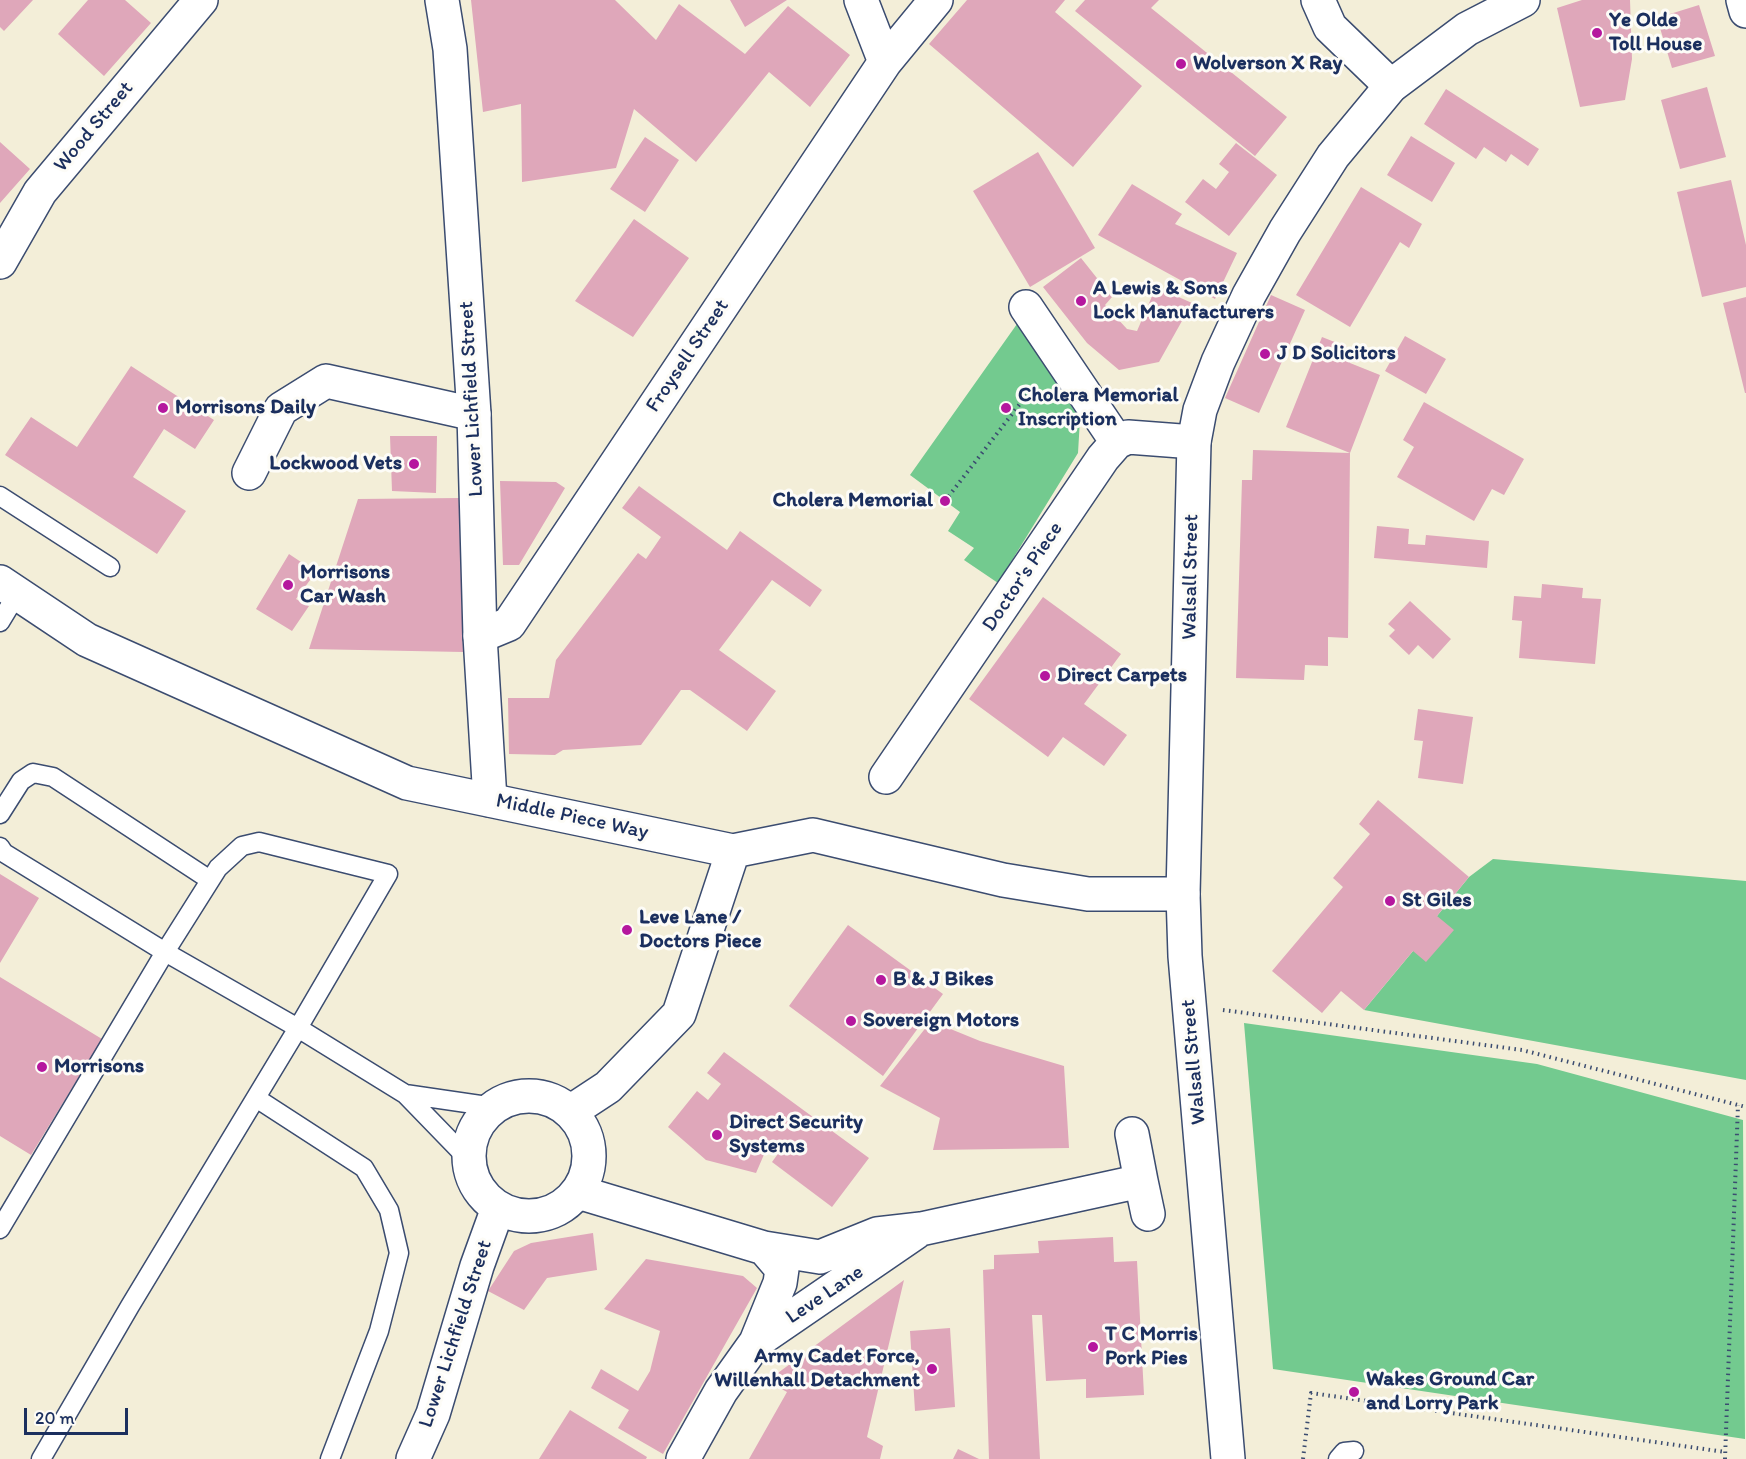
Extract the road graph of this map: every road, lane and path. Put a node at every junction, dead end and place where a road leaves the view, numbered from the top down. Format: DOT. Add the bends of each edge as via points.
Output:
graph roads {
  1 [pos="201,0"];
  2 [pos="442,0"];
  3 [pos="861,0"];
  4 [pos="936,0"];
  5 [pos="1318,0"];
  6 [pos="1523,0"];
  7 [pos="1743,0"];
  8 [pos="1746,11"];
  9 [pos="885,62"];
  10 [pos="1391,86"];
  11 [pos="0,262"];
  12 [pos="1026,307"];
  13 [pos="1058,356"];
  14 [pos="474,414"];
  15 [pos="1117,442"];
  16 [pos="1194,442"];
  17 [pos="249,472"];
  18 [pos="0,496"];
  19 [pos="945,501"];
  20 [pos="110,567"];
  21 [pos="9,588"];
  22 [pos="0,622"];
  23 [pos="480,636"];
  24 [pos="886,777"];
  25 [pos="490,800"];
  26 [pos="0,814"];
  27 [pos="0,847"];
  28 [pos="732,851"];
  29 [pos="210,880"];
  30 [pos="1183,894"];
  31 [pos="165,952"];
  32 [pos="1189,1006"];
  33 [pos="298,1028"];
  34 [pos="405,1094"];
  35 [pos="256,1098"];
  36 [pos="1738,1105"];
  37 [pos="494,1107"];
  38 [pos="1746,1107"];
  39 [pos="570,1112"];
  40 [pos="1132,1134"];
  41 [pos="468,1159"];
  42 [pos="1141,1181"];
  43 [pos="578,1192"];
  44 [pos="498,1208"];
  45 [pos="1148,1214"];
  46 [pos="0,1229"];
  47 [pos="921,1229"];
  48 [pos="764,1248"];
  49 [pos="756,1342"];
  50 [pos="1725,1452"];
  51 [pos="41,1459"];
  52 [pos="330,1459"];
  53 [pos="413,1459"];
  54 [pos="683,1459"];
  55 [pos="1227,1459"];
  56 [pos="1303,1459"];
  57 [pos="1725,1459"];
  1 -- 11 [label="street, Wood Street" via="40,192"];
  2 -- 14 [label="street, Lower Lichfield Street" via="450,49"];
  3 -- 9 [label="street"];
  4 -- 9 [label="street, Froysell Street"];
  5 -- 10 [label="street" via="1330,27"];
  6 -- 10 [label="street, Walsall Street" via="1467,29"];
  7 -- 8 [label="street"];
  9 -- 23 [label="street, Froysell Street" via="509,624"];
  10 -- 16 [label="street, Walsall Street" via="1334,156 1249,295 1200,410"];
  12 -- 13 [label="street"];
  13 -- 15 [label="street"];
  13 -- 19 [label="path"];
  14 -- 17 [label="street" via="326,381 281,409"];
  14 -- 23 [label="street, Lower Lichfield Street"];
  15 -- 16 [label="street" via="1128,437"];
  15 -- 24 [label="street, Doctor's Piece"];
  16 -- 30 [label="street, Walsall Street"];
  18 -- 20 [label="lane"];
  21 -- 22 [label="lane"];
  21 -- 25 [label="street, Middle Piece Way" via="87,640 407,783"];
  23 -- 25 [label="street, Lower Lichfield Street"];
  25 -- 28 [label="street, Middle Piece Way"];
  26 -- 29 [label="lane" via="21,781 33,773 53,777"];
  27 -- 31 [label="lane"];
  28 -- 30 [label="street, Middle Piece Way" via="813,835 1003,880 1077,892"];
  28 -- 39 [label="street" via="680,1014 608,1087"];
  29 -- 31 [label="lane"];
  29 -- 33 [label="lane" via="242,846 259,842 388,874"];
  30 -- 32 [label="street, Walsall Street"];
  31 -- 33 [label="lane"];
  31 -- 46 [label="lane"];
  32 -- 36 [label="path" via="1522,1050"];
  32 -- 55 [label="street, Walsall Street"];
  33 -- 34 [label="lane"];
  33 -- 35 [label="lane"];
  34 -- 37 [label="lane"];
  34 -- 41 [label="lane"];
  35 -- 51 [label="lane"];
  35 -- 52 [label="lane" via="364,1168 389,1210 399,1253 379,1331"];
  36 -- 38 [label="path"];
  36 -- 50 [label="path"];
  37 -- 39 [label="street" via="514,1098 534,1096 553,1101"];
  37 -- 41 [label="street" via="471,1137"];
  39 -- 43 [label="street" via="582,1128 588,1146 588,1166"];
  40 -- 42 [label="street"];
  41 -- 44 [label="street" via="471,1176 483,1197"];
  42 -- 45 [label="street"];
  42 -- 47 [label="street, Leve Lane"];
  43 -- 44 [label="street" via="561,1208 537,1216 514,1215"];
  43 -- 48 [label="street, Leve Lane"];
  44 -- 53 [label="street, Lower Lichfield Street" via="433,1414"];
  47 -- 48 [label="street, Leve Lane" via="877,1234 820,1257"];
  47 -- 49 [label="street, Leve Lane"];
  48 -- 49 [label="street, Leve Lane" via="782,1269"];
  49 -- 54 [label="street" via="721,1391"];
  50 -- 56 [label="path" via="1311,1393"];
  50 -- 57 [label="path"];
}
